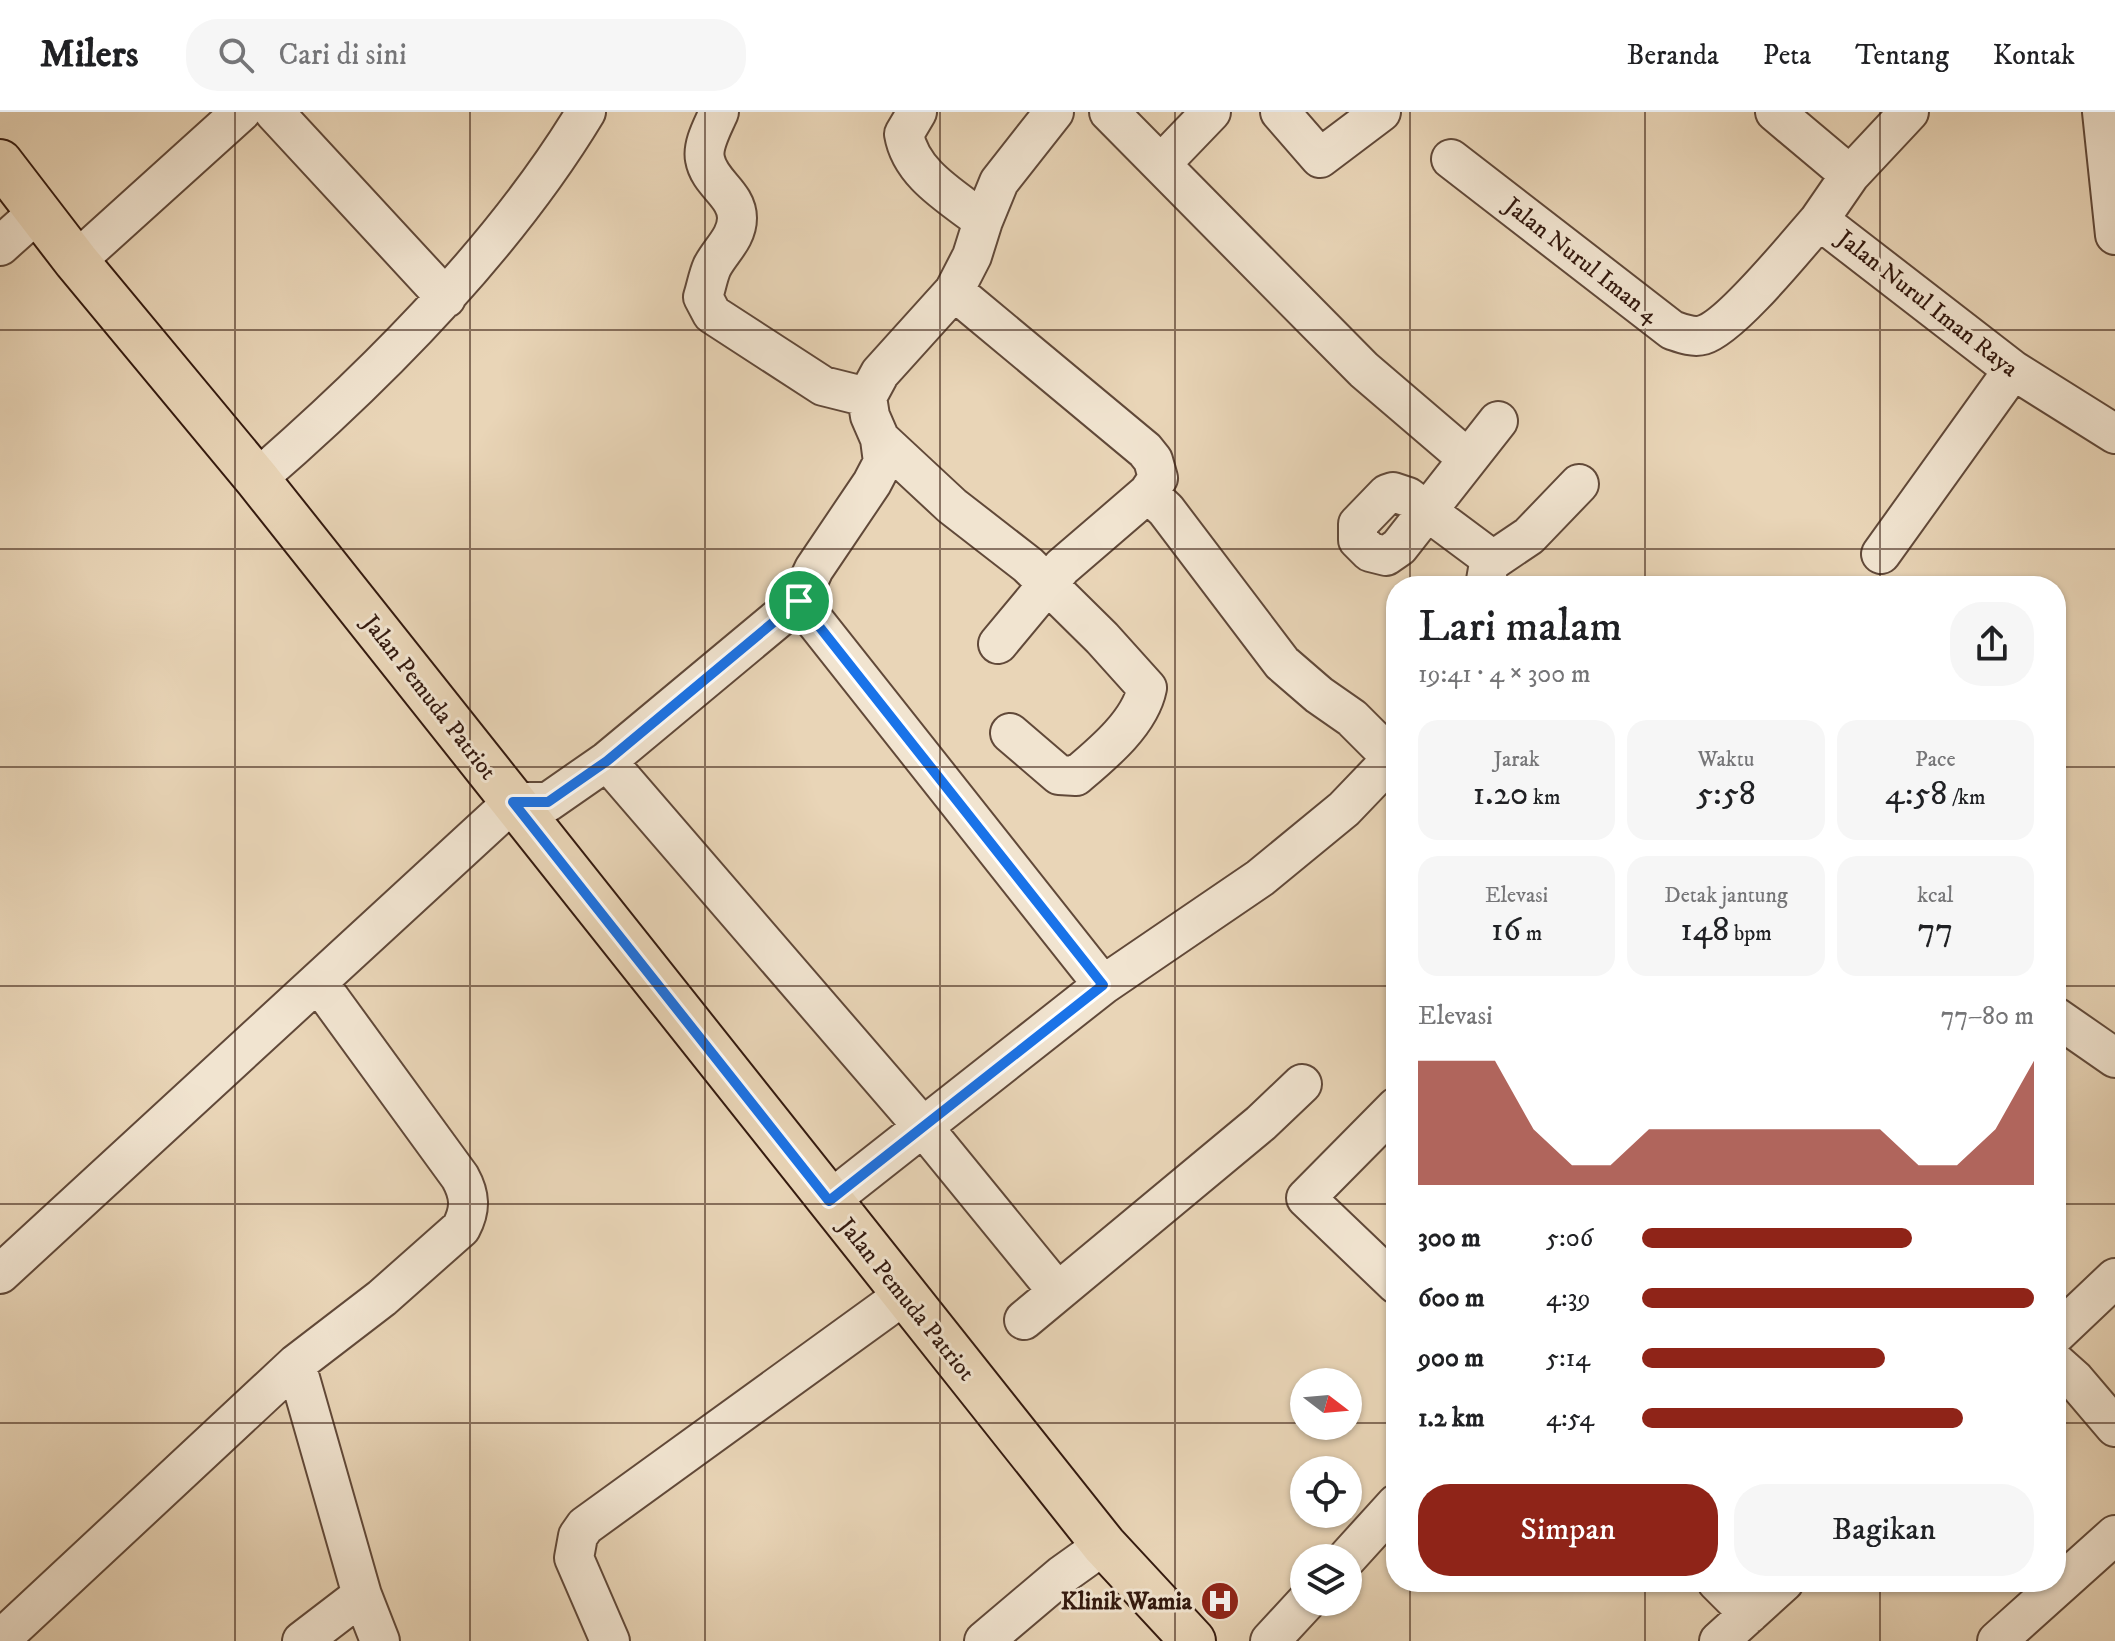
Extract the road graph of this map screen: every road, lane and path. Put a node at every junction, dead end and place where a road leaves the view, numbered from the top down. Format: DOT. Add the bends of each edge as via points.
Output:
graph roads {
  1 [pos="241,112"];
  2 [pos="274,112"];
  3 [pos="586,112"];
  4 [pos="719,112"];
  5 [pos="917,112"];
  6 [pos="1054,112"];
  7 [pos="1109,112"];
  8 [pos="1211,112"];
  9 [pos="1280,112"];
  10 [pos="1381,112"];
  11 [pos="1775,112"];
  12 [pos="1909,112"];
  13 [pos="2102,112"];
  14 [pos="1451,159"];
  15 [pos="0,162"];
  16 [pos="1161,164"];
  17 [pos="1850,175"];
  18 [pos="38,212"];
  19 [pos="1819,220"];
  20 [pos="983,221"];
  21 [pos="2115,235"];
  22 [pos="0,246"];
  23 [pos="76,261"];
  24 [pos="954,291"];
  25 [pos="446,298"];
  26 [pos="2013,370"];
  27 [pos="867,397"];
  28 [pos="1498,421"];
  29 [pos="2115,434"];
  30 [pos="880,439"];
  31 [pos="1468,459"];
  32 [pos="257,479"];
  33 [pos="1579,484"];
  34 [pos="1148,493"];
  35 [pos="1881,554"];
  36 [pos="1487,574"];
  37 [pos="1046,583"];
  38 [pos="799,601"];
  39 [pos="998,644"];
  40 [pos="1010,733"];
  41 [pos="1386,752"];
  42 [pos="607,761"];
  43 [pos="1386,766"];
  44 [pos="513,802"];
  45 [pos="318,982"];
  46 [pos="1103,985"];
  47 [pos="2066,1024"];
  48 [pos="2115,1058"];
  49 [pos="1302,1084"];
  50 [pos="1386,1117"];
  51 [pos="923,1127"];
  52 [pos="829,1201"];
  53 [pos="0,1274"];
  54 [pos="1386,1274"];
  55 [pos="2115,1278"];
  56 [pos="1057,1291"];
  57 [pos="904,1295"];
  58 [pos="1024,1320"];
  59 [pos="2066,1325"];
  60 [pos="296,1364"];
  61 [pos="2066,1372"];
  62 [pos="2115,1427"];
  63 [pos="1386,1515"];
  64 [pos="2115,1535"];
  65 [pos="1360,1544"];
  66 [pos="1104,1545"];
  67 [pos="2066,1579"];
  68 [pos="1727,1592"];
  69 [pos="1773,1592"];
  70 [pos="2052,1592"];
  71 [pos="362,1595"];
  72 [pos="1749,1614"];
  73 [pos="1293,1616"];
  74 [pos="0,1640"];
  75 [pos="302,1641"];
  76 [pos="380,1641"];
  77 [pos="610,1641"];
  78 [pos="984,1641"];
  79 [pos="1193,1641"];
  80 [pos="1270,1641"];
  81 [pos="1719,1641"];
  82 [pos="1997,1641"];
  1 -- 23 [label="street"];
  2 -- 25 [label="street"];
  3 -- 25 [label="street" via="557,160"];
  4 -- 27 [label="street" via="704,158 712,179 734,202 738,219 711,269 703,297 712,314 823,386"];
  5 -- 20 [label="street" via="904,134 906,150 937,185"];
  6 -- 20 [label="street" via="999,182"];
  7 -- 16 [label="street"];
  8 -- 16 [label="street"];
  9 -- 10 [label="street" via="1320,158"];
  11 -- 17 [label="street"];
  12 -- 17 [label="street, Jalan Nurul Iman Raya"];
  13 -- 21 [label="street"];
  14 -- 19 [label="street, Jalan Nurul Iman 4" via="1672,330 1690,335 1703,335 1753,294"];
  15 -- 18 [label="main road, Jalan Pemuda Patriot"];
  16 -- 31 [label="street" via="1364,370"];
  17 -- 19 [label="street, Jalan Nurul Iman Raya"];
  18 -- 22 [label="street"];
  18 -- 23 [label="main road, Jalan Pemuda Patriot"];
  19 -- 26 [label="street, Jalan Nurul Iman Raya"];
  20 -- 24 [label="street"];
  23 -- 32 [label="main road, Jalan Pemuda Patriot"];
  24 -- 27 [label="street" via="880,373"];
  24 -- 34 [label="street" via="1145,450 1158,478"];
  25 -- 32 [label="street" via="319,426"];
  26 -- 29 [label="street, Jalan Nurul Iman Raya"];
  26 -- 35 [label="street"];
  27 -- 30 [label="street"];
  28 -- 31 [label="street"];
  30 -- 37 [label="street"];
  30 -- 38 [label="street" via="883,462"];
  31 -- 36 [label="street" via="1427,510 1486,555"];
  32 -- 44 [label="main road, Jalan Pemuda Patriot"];
  33 -- 36 [label="street"];
  34 -- 37 [label="street"];
  34 -- 41 [label="street" via="1282,663"];
  37 -- 39 [label="street"];
  37 -- 40 [label="street" via="1135,673 1147,688 1144,703 1076,776 1059,775"];
  38 -- 42 [label="street"];
  38 -- 46 [label="street"];
  42 -- 44 [label="street" via="548,802"];
  42 -- 51 [label="street"];
  43 -- 46 [label="street" via="1344,809 1260,878"];
  44 -- 45 [label="street"];
  44 -- 52 [label="main road, Jalan Pemuda Patriot"];
  45 -- 53 [label="street"];
  45 -- 60 [label="street" via="460,1177 469,1203 461,1228"];
  46 -- 51 [label="street"];
  47 -- 48 [label="street"];
  49 -- 56 [label="street"];
  50 -- 54 [label="street" via="1306,1198"];
  51 -- 52 [label="street"];
  51 -- 56 [label="street"];
  52 -- 57 [label="main road, Jalan Pemuda Patriot"];
  55 -- 59 [label="street"];
  56 -- 58 [label="street"];
  57 -- 66 [label="main road, Jalan Pemuda Patriot"];
  57 -- 77 [label="street" via="585,1526 574,1558"];
  60 -- 71 [label="street"];
  60 -- 74 [label="street"];
  61 -- 62 [label="street"];
  63 -- 65 [label="street"];
  64 -- 67 [label="street"];
  66 -- 78 [label="street"];
  66 -- 79 [label="main road, Jalan Pemuda Patriot"];
  68 -- 72 [label="street"];
  69 -- 72 [label="street"];
  70 -- 82 [label="street"];
  71 -- 75 [label="street"];
  71 -- 76 [label="street"];
  72 -- 81 [label="street"];
  73 -- 80 [label="street"];
}
